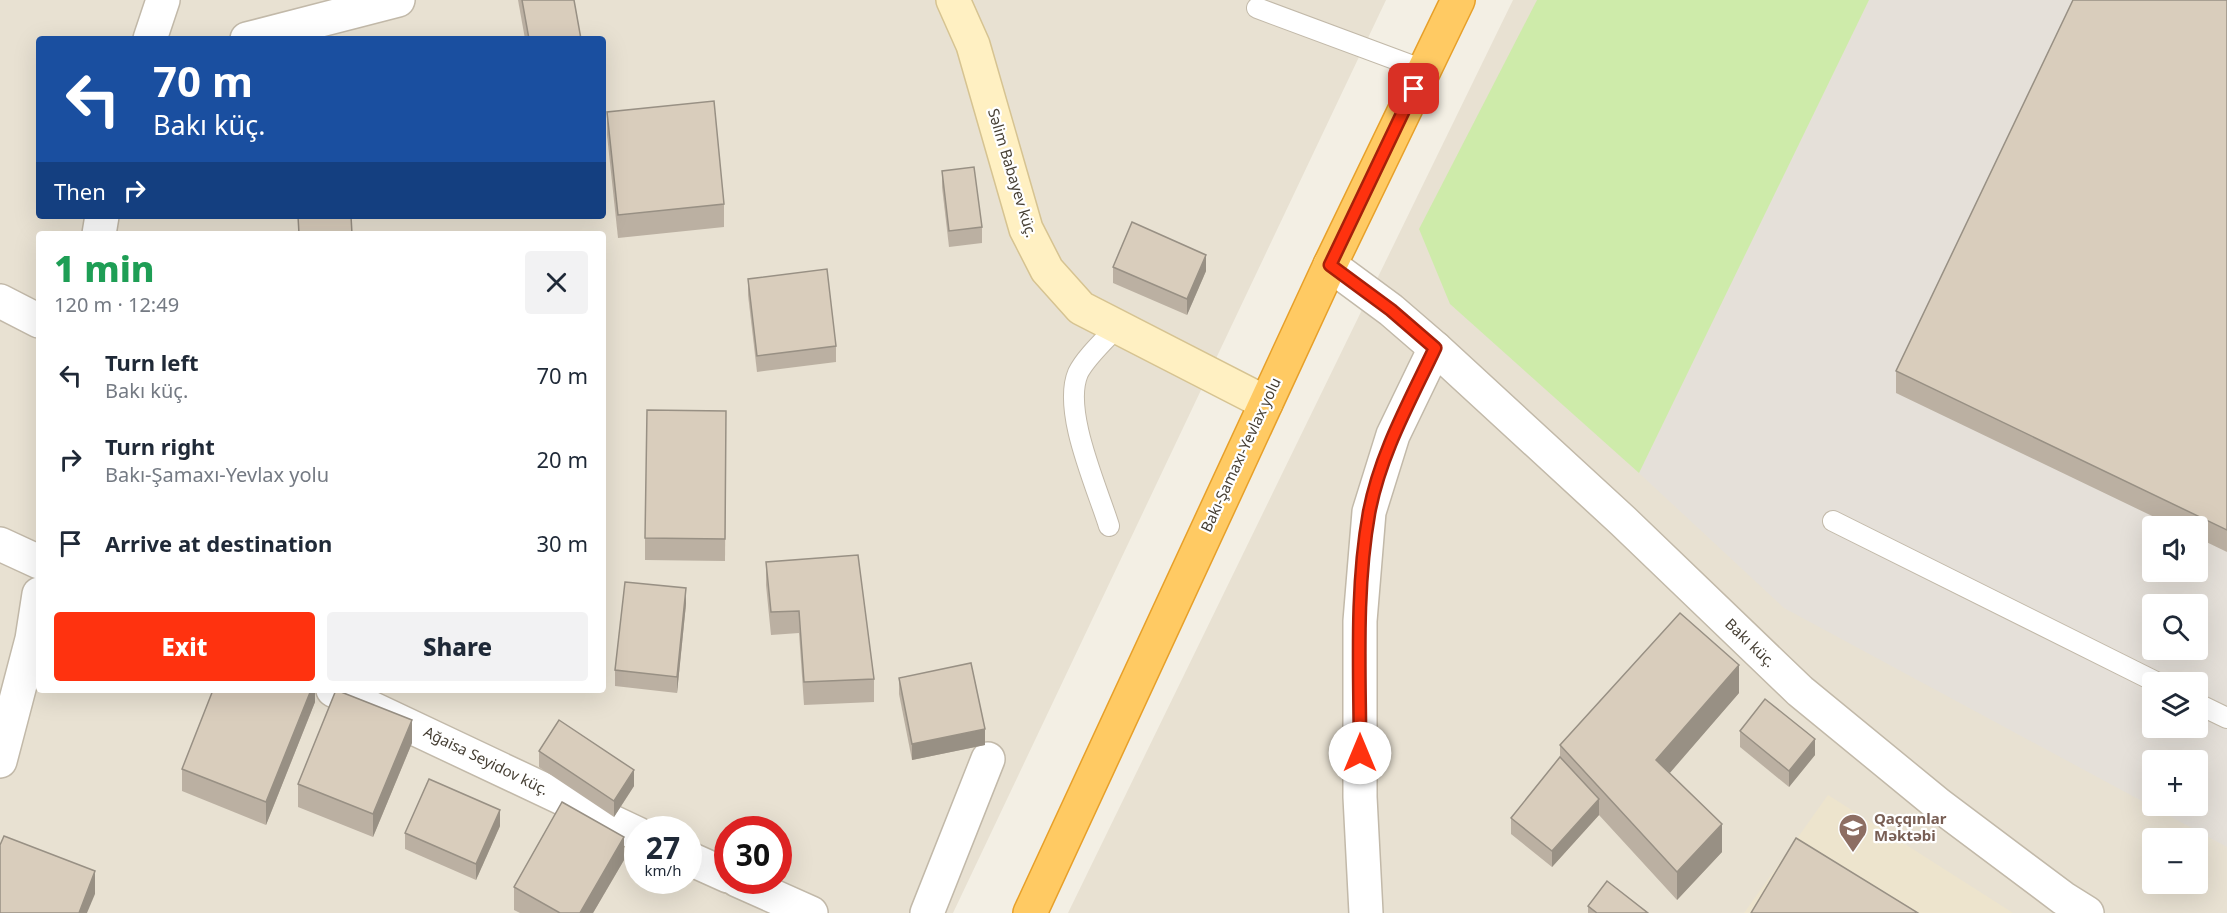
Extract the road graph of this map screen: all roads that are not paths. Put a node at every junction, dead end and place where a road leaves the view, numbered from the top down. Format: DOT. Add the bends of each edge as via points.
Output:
graph roads {
  1 [pos="163,0"];
  2 [pos="398,0"];
  3 [pos="954,0"];
  4 [pos="1458,0"];
  5 [pos="1257,8"];
  6 [pos="151,36"];
  7 [pos="260,36"];
  8 [pos="1424,70"];
  9 [pos="1330,265"];
  10 [pos="0,301"];
  11 [pos="36,319"];
  12 [pos="1117,327"];
  13 [pos="1435,348"];
  14 [pos="1266,403"];
  15 [pos="1833,521"];
  16 [pos="1109,526"];
  17 [pos="0,544"];
  18 [pos="36,561"];
  19 [pos="36,613"];
  20 [pos="2142,675"];
  21 [pos="339,693"];
  22 [pos="2208,709"];
  23 [pos="2227,718"];
  24 [pos="988,759"];
  25 [pos="0,761"];
  26 [pos="624,827"];
  27 [pos="768,894"];
  28 [pos="811,913"];
  29 [pos="927,913"];
  30 [pos="1030,913"];
  31 [pos="1366,913"];
  32 [pos="2087,913"];
  1 -- 6 [label="street"];
  2 -- 7 [label="street"];
  3 -- 12 [label="street, Səlim Babayev küç." via="973,45 1026,229 1047,270 1081,308"];
  4 -- 8 [label="highway, Bakı-Şamaxı-Yevlax yolu"];
  5 -- 8 [label="lane"];
  8 -- 9 [label="highway, Bakı-Şamaxı-Yevlax yolu"];
  9 -- 13 [label="street, Bakı küç."];
  9 -- 14 [label="highway, Bakı-Şamaxı-Yevlax yolu"];
  10 -- 11 [label="street"];
  12 -- 14 [label="street, Səlim Babayev küç."];
  12 -- 16 [label="lane" via="1079,372 1073,413"];
  13 -- 31 [label="street" via="1393,435 1370,512 1360,621 1360,797"];
  13 -- 32 [label="street, Bakı küç." via="1800,691 1940,805"];
  14 -- 30 [label="highway, Bakı-Şamaxı-Yevlax yolu"];
  15 -- 20 [label="lane"];
  17 -- 18 [label="street"];
  19 -- 25 [label="street"];
  21 -- 26 [label="street, Ağaisa Seyidov küç."];
  22 -- 23 [label="lane"];
  24 -- 29 [label="street"];
  27 -- 28 [label="street"];
}
